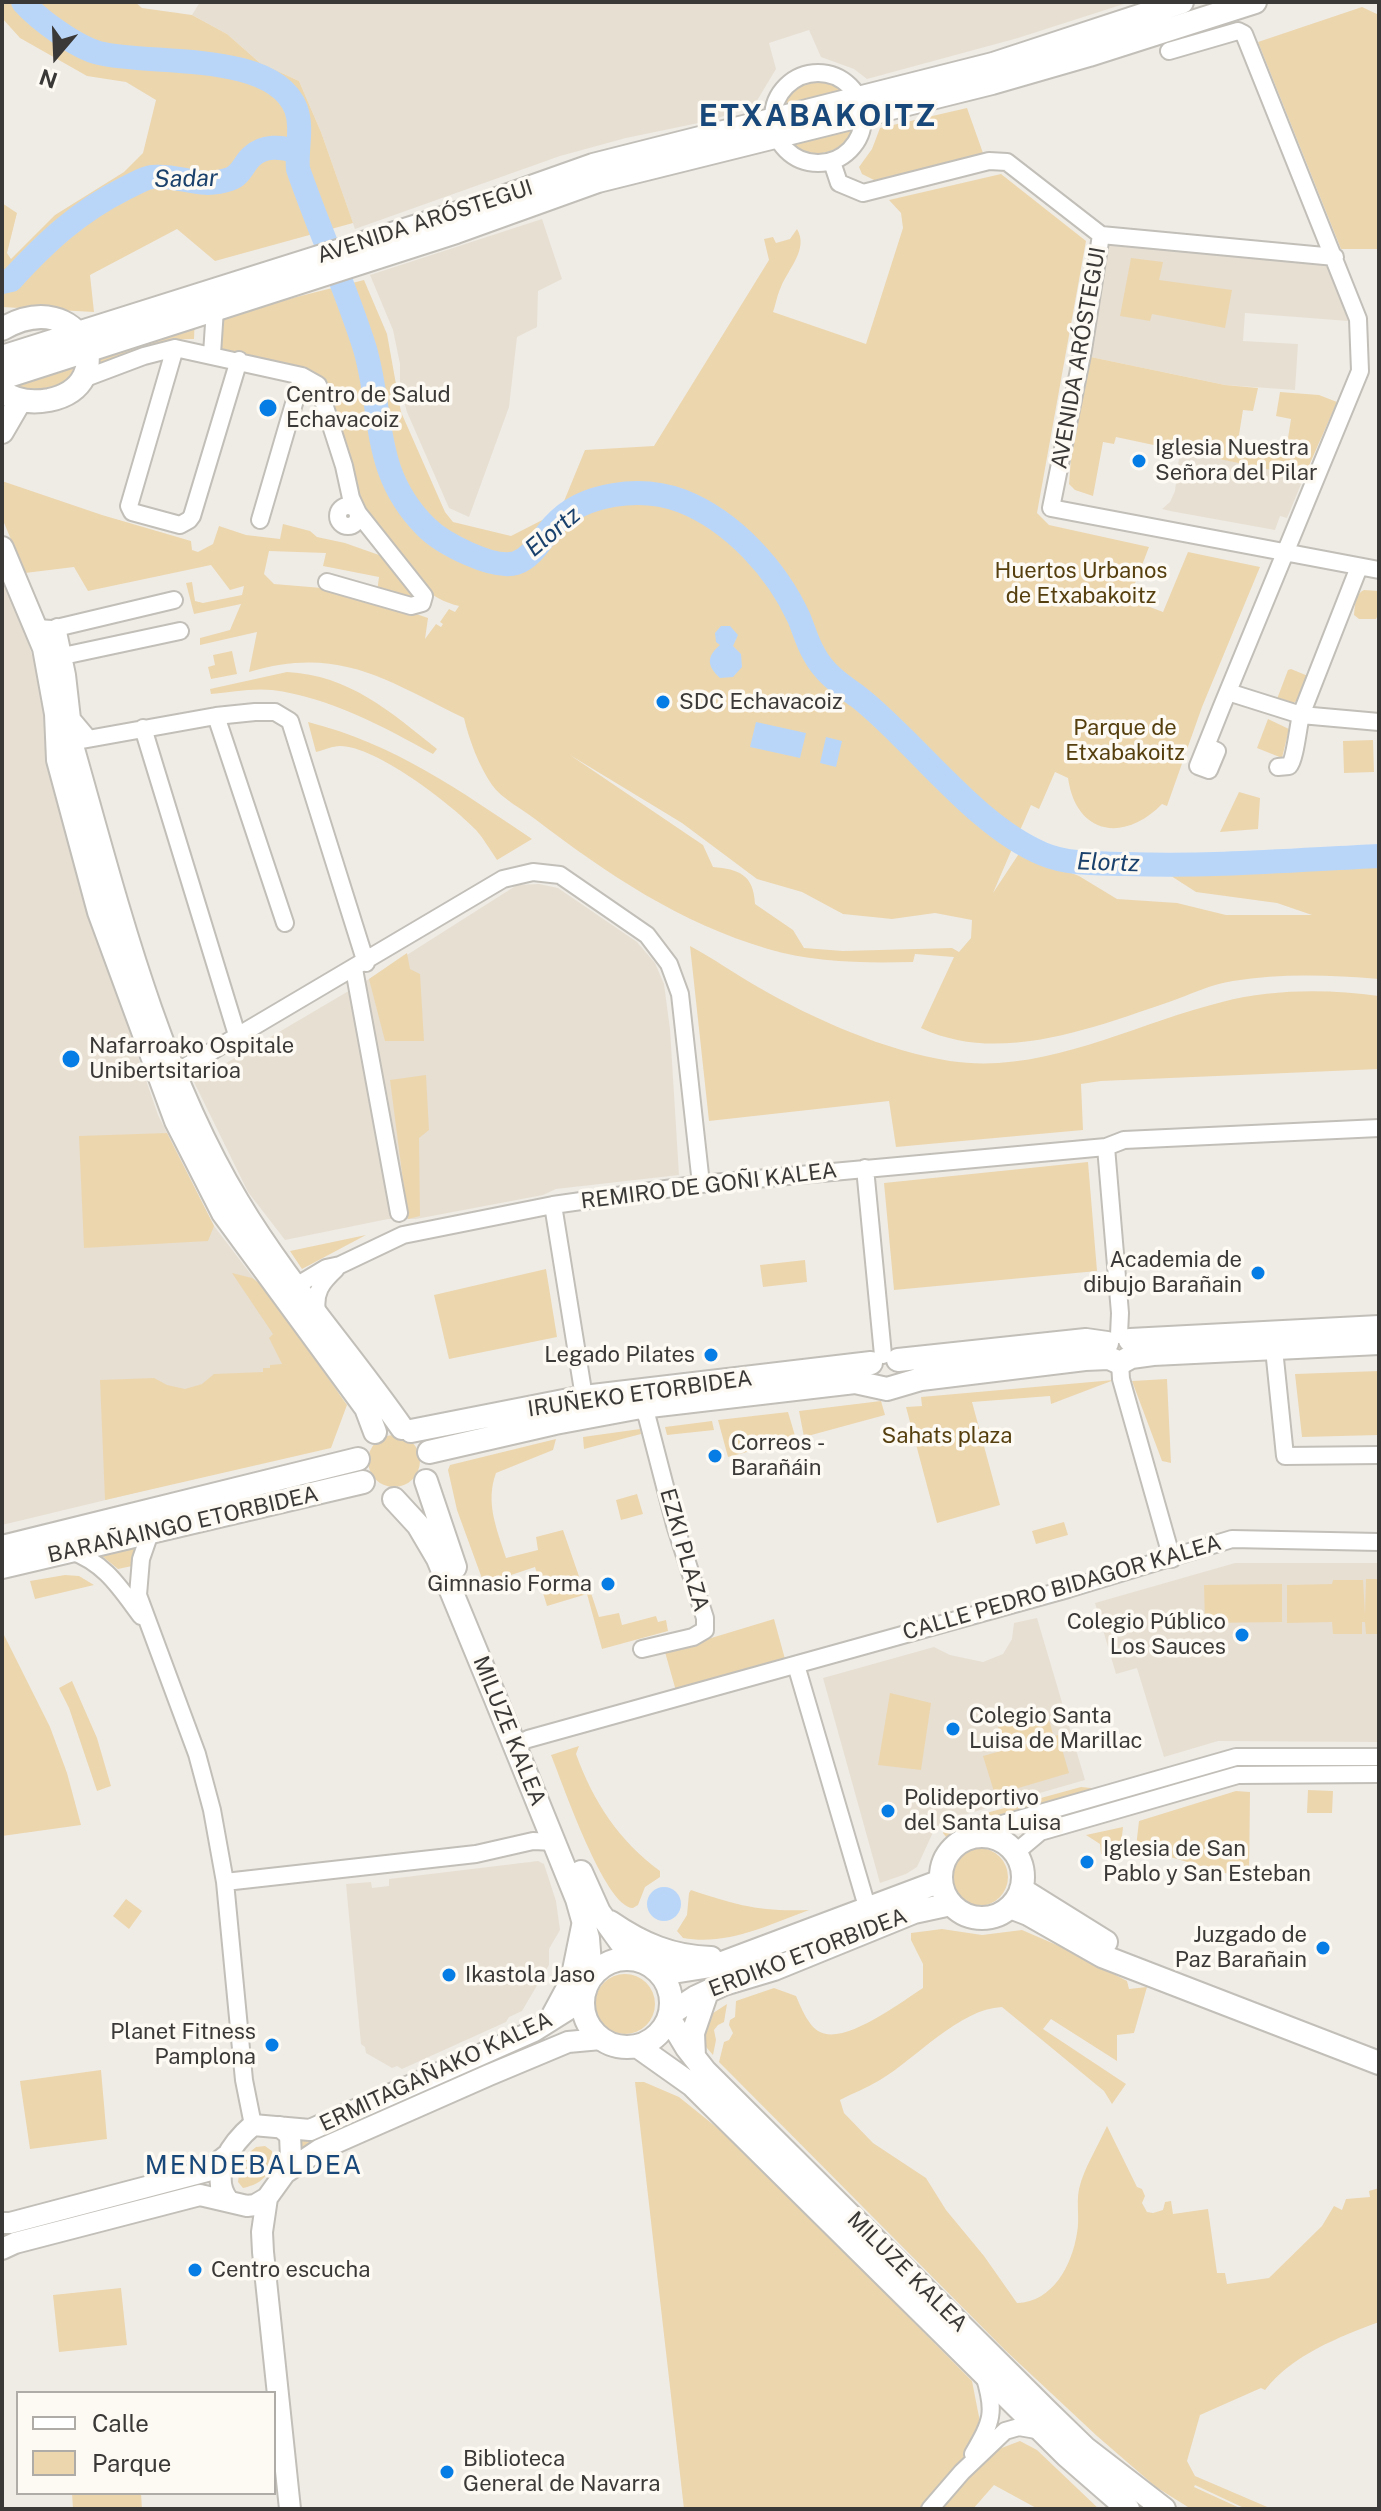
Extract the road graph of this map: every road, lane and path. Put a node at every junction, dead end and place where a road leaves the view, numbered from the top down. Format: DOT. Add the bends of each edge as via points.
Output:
graph roads {
  1 [pos="1182,2"];
  2 [pos="1255,2"];
  3 [pos="1169,51"];
  4 [pos="862,106"];
  5 [pos="774,127"];
  6 [pos="832,162"];
  7 [pos="1101,235"];
  8 [pos="1335,257"];
  9 [pos="291,275"];
  10 [pos="215,309"];
  11 [pos="2,329"];
  12 [pos="83,342"];
  13 [pos="175,348"];
  14 [pos="212,354"];
  15 [pos="2,357"];
  16 [pos="239,360"];
  17 [pos="302,376"];
  18 [pos="2,378"];
  19 [pos="83,379"];
  20 [pos="11,396"];
  21 [pos="2,432"];
  22 [pos="348,486"];
  23 [pos="260,520"];
  24 [pos="355,520"];
  25 [pos="2,548"];
  26 [pos="1285,553"];
  27 [pos="1359,567"];
  28 [pos="1379,570"];
  29 [pos="327,582"];
  30 [pos="174,600"];
  31 [pos="46,628"];
  32 [pos="180,631"];
  33 [pos="63,656"];
  34 [pos="1228,692"];
  35 [pos="56,714"];
  36 [pos="1301,715"];
  37 [pos="216,716"];
  38 [pos="1379,722"];
  39 [pos="143,728"];
  40 [pos="80,740"];
  41 [pos="1206,746"];
  42 [pos="1278,767"];
  43 [pos="285,923"];
  44 [pos="360,966"];
  45 [pos="237,1035"];
  46 [pos="150,1056"];
  47 [pos="175,1073"];
  48 [pos="171,1108"];
  49 [pos="1379,1128"];
  50 [pos="1106,1147"];
  51 [pos="865,1168"];
  52 [pos="701,1184"];
  53 [pos="553,1205"];
  54 [pos="399,1213"];
  55 [pos="340,1265"];
  56 [pos="296,1286"];
  57 [pos="317,1313"];
  58 [pos="1379,1327"];
  59 [pos="1379,1343"];
  60 [pos="1119,1349"];
  61 [pos="1274,1349"];
  62 [pos="882,1366"];
  63 [pos="584,1397"];
  64 [pos="641,1407"];
  65 [pos="406,1429"];
  66 [pos="375,1432"];
  67 [pos="429,1452"];
  68 [pos="1379,1455"];
  69 [pos="358,1459"];
  70 [pos="426,1481"];
  71 [pos="363,1482"];
  72 [pos="394,1499"];
  73 [pos="150,1533"];
  74 [pos="1379,1542"];
  75 [pos="2,1547"];
  76 [pos="71,1551"];
  77 [pos="1172,1559"];
  78 [pos="2,1567"];
  79 [pos="147,1624"];
  80 [pos="642,1649"];
  81 [pos="796,1665"];
  82 [pos="528,1739"];
  83 [pos="1379,1757"];
  84 [pos="1379,1774"];
  85 [pos="979,1836"];
  86 [pos="555,1842"];
  87 [pos="1015,1853"];
  88 [pos="941,1881"];
  89 [pos="225,1882"];
  90 [pos="1015,1898"];
  91 [pos="951,1904"];
  92 [pos="868,1910"];
  93 [pos="592,1919"];
  94 [pos="737,1957"];
  95 [pos="632,1958"];
  96 [pos="658,1970"];
  97 [pos="587,1985"];
  98 [pos="707,1992"];
  99 [pos="670,2016"];
  100 [pos="548,2022"];
  101 [pos="601,2039"];
  102 [pos="637,2046"];
  103 [pos="1379,2048"];
  104 [pos="694,2058"];
  105 [pos="1379,2063"];
  106 [pos="253,2125"];
  107 [pos="280,2127"];
  108 [pos="229,2153"];
  109 [pos="285,2173"];
  110 [pos="267,2198"];
  111 [pos="233,2202"];
  112 [pos="2,2223"];
  113 [pos="2,2249"];
  114 [pos="983,2370"];
  115 [pos="267,2391"];
  116 [pos="1042,2431"];
  117 [pos="962,2472"];
  118 [pos="276,2488"];
  119 [pos="278,2509"];
  120 [pos="290,2509"];
  121 [pos="930,2509"];
  122 [pos="1128,2509"];
  123 [pos="1164,2509"];
  1 -- 4 [label="main road, AVENIDA ARÓSTEGUI"];
  2 -- 4 [label="main road, AVENIDA ARÓSTEGUI" via="1075,59"];
  3 -- 8 [label="street" via="1238,31 1244,34"];
  4 -- 5 [label="main road, AVENIDA ARÓSTEGUI"];
  4 -- 5 [label="street" via="851,86 834,75 804,75 777,97"];
  4 -- 6 [label="street" via="860,136 847,154"];
  5 -- 6 [label="street" via="787,152 803,161"];
  5 -- 9 [label="main road, AVENIDA ARÓSTEGUI"];
  6 -- 7 [label="street, AVENIDA ARÓSTEGUI" via="839,183 863,193 989,161 1007,162"];
  7 -- 8 [label="street"];
  7 -- 26 [label="street, AVENIDA ARÓSTEGUI" via="1051,508"];
  8 -- 26 [label="street" via="1358,319 1360,371"];
  9 -- 10 [label="main road, AVENIDA ARÓSTEGUI"];
  9 -- 12 [label="main road, AVENIDA ARÓSTEGUI"];
  10 -- 12 [label="main road, AVENIDA ARÓSTEGUI"];
  10 -- 14 [label="street"];
  11 -- 12 [label="main road" via="28,318 55,319 71,324"];
  12 -- 15 [label="main road, AVENIDA ARÓSTEGUI"];
  12 -- 18 [label="main road, AVENIDA ARÓSTEGUI"];
  12 -- 19 [label="main road" via="89,362"];
  13 -- 14 [label="street"];
  13 -- 16 [label="street" via="129,509 180,525 192,516"];
  13 -- 19 [label="street"];
  14 -- 16 [label="street"];
  16 -- 17 [label="street"];
  17 -- 22 [label="street" via="318,385"];
  17 -- 23 [label="street"];
  19 -- 20 [label="main road" via="59,398 39,402"];
  20 -- 21 [label="main road"];
  22 -- 24 [label="street"];
  22 -- 24 [label="street" via="339,512 354,507"];
  24 -- 29 [label="street" via="424,596 422,603 411,606"];
  25 -- 31 [label="main road"];
  26 -- 27 [label="street"];
  26 -- 34 [label="street"];
  27 -- 28 [label="street"];
  27 -- 36 [label="street"];
  30 -- 31 [label="street"];
  31 -- 33 [label="street"];
  31 -- 35 [label="main road" via="44,648"];
  32 -- 33 [label="street"];
  33 -- 40 [label="street"];
  34 -- 36 [label="street"];
  34 -- 41 [label="street"];
  35 -- 40 [label="main road"];
  35 -- 46 [label="main road" via="58,760 99,912"];
  36 -- 38 [label="street"];
  36 -- 42 [label="street" via="1294,760"];
  37 -- 39 [label="street"];
  37 -- 43 [label="street"];
  37 -- 44 [label="street" via="275,712 290,721"];
  39 -- 40 [label="street"];
  39 -- 45 [label="street"];
  40 -- 47 [label="main road" via="122,916"];
  44 -- 45 [label="street"];
  44 -- 52 [label="street" via="503,879 533,872 560,875 647,935 669,964 680,994"];
  44 -- 54 [label="street"];
  45 -- 47 [label="street"];
  46 -- 47 [label="street" via="163,1072"];
  46 -- 48 [label="main road"];
  47 -- 48 [label="street" via="168,1086"];
  47 -- 56 [label="main road" via="233,1193"];
  48 -- 66 [label="main road" via="223,1213 366,1408"];
  49 -- 50 [label="street, REMIRO DE GOÑI KALEA" via="1124,1140"];
  50 -- 51 [label="street, REMIRO DE GOÑI KALEA"];
  50 -- 60 [label="street"];
  51 -- 52 [label="street, REMIRO DE GOÑI KALEA"];
  51 -- 62 [label="street, REMIRO DE GOÑI KALEA"];
  52 -- 53 [label="street, REMIRO DE GOÑI KALEA"];
  53 -- 55 [label="street, REMIRO DE GOÑI KALEA" via="403,1235"];
  53 -- 63 [label="street, REMIRO DE GOÑI KALEA"];
  55 -- 56 [label="street, REMIRO DE GOÑI KALEA"];
  55 -- 57 [label="street, REMIRO DE GOÑI KALEA" via="321,1283"];
  56 -- 57 [label="main road"];
  57 -- 65 [label="main road"];
  58 -- 60 [label="main road, IRUÑEKO ETORBIDEA"];
  59 -- 61 [label="main road, IRUÑEKO ETORBIDEA"];
  60 -- 61 [label="main road, IRUÑEKO ETORBIDEA"];
  60 -- 62 [label="main road, IRUÑEKO ETORBIDEA" via="1086,1340"];
  60 -- 62 [label="main road, IRUÑEKO ETORBIDEA" via="887,1389"];
  60 -- 77 [label="street" via="1121,1379"];
  61 -- 68 [label="street" via="1285,1456"];
  62 -- 63 [label="main road, IRUÑEKO ETORBIDEA"];
  62 -- 64 [label="main road, IRUÑEKO ETORBIDEA" via="855,1382"];
  63 -- 65 [label="main road, IRUÑEKO ETORBIDEA"];
  64 -- 67 [label="main road, IRUÑEKO ETORBIDEA"];
  64 -- 80 [label="street, EZKI PLAZA" via="705,1618 705,1630 693,1637"];
  65 -- 66 [label="main road"];
  65 -- 67 [label="main road"];
  66 -- 69 [label="main road"];
  67 -- 70 [label="main road"];
  69 -- 71 [label="main road"];
  69 -- 75 [label="main road, BARAÑAINGO ETORBIDEA"];
  70 -- 72 [label="main road" via="412,1494"];
  70 -- 82 [label="main road, MILUZE KALEA" via="449,1551"];
  71 -- 72 [label="main road"];
  71 -- 73 [label="main road, BARAÑAINGO ETORBIDEA"];
  72 -- 86 [label="main road, MILUZE KALEA" via="438,1559"];
  73 -- 76 [label="main road, BARAÑAINGO ETORBIDEA"];
  73 -- 79 [label="street" via="138,1595"];
  74 -- 77 [label="street, CALLE PEDRO BIDAGOR KALEA" via="1232,1539"];
  76 -- 78 [label="main road, BARAÑAINGO ETORBIDEA"];
  76 -- 79 [label="street" via="104,1569"];
  77 -- 81 [label="street, CALLE PEDRO BIDAGOR KALEA"];
  79 -- 89 [label="street" via="197,1754"];
  81 -- 82 [label="street, CALLE PEDRO BIDAGOR KALEA"];
  81 -- 92 [label="street"];
  82 -- 93 [label="main road, MILUZE KALEA" via="584,1879"];
  83 -- 85 [label="street" via="1236,1757 1002,1824"];
  84 -- 87 [label="street" via="1238,1775 1040,1832"];
  85 -- 87 [label="main road" via="993,1838"];
  85 -- 88 [label="main road" via="946,1856"];
  86 -- 89 [label="street"];
  86 -- 93 [label="main road, MILUZE KALEA" via="577,1899"];
  87 -- 90 [label="main road" via="1023,1877"];
  88 -- 91 [label="main road"];
  88 -- 92 [label="main road, ERDIKO ETORBIDEA"];
  89 -- 106 [label="street"];
  90 -- 91 [label="main road" via="986,1918 961,1913"];
  90 -- 103 [label="main road" via="1109,1943"];
  90 -- 105 [label="main road" via="1028,1914 1102,1956"];
  91 -- 98 [label="main road, ERDIKO ETORBIDEA" via="914,1912"];
  92 -- 94 [label="main road, ERDIKO ETORBIDEA"];
  93 -- 94 [label="main road" via="658,1949"];
  93 -- 95 [label="main road, MILUZE KALEA"];
  93 -- 97 [label="main road, MILUZE KALEA"];
  93 -- 100 [label="street" via="571,1980"];
  94 -- 96 [label="main road, ERDIKO ETORBIDEA" via="717,1965"];
  95 -- 96 [label="main road"];
  95 -- 97 [label="main road" via="609,1962"];
  96 -- 99 [label="main road" via="670,1990"];
  97 -- 100 [label="street, ERMITAGAÑAKO KALEA" via="569,2009"];
  97 -- 101 [label="main road" via="583,2009"];
  98 -- 99 [label="main road, ERDIKO ETORBIDEA"];
  98 -- 104 [label="main road" via="693,2033"];
  99 -- 102 [label="main road" via="658,2035"];
  99 -- 104 [label="main road, MILUZE KALEA"];
  100 -- 107 [label="street, ERMITAGAÑAKO KALEA" via="310,2130"];
  101 -- 102 [label="main road"];
  101 -- 109 [label="street, ERMITAGAÑAKO KALEA" via="568,2042 489,2075 319,2150"];
  102 -- 114 [label="main road, MILUZE KALEA" via="692,2085"];
  104 -- 123 [label="main road, MILUZE KALEA" via="1075,2438"];
  106 -- 107 [label="street"];
  106 -- 108 [label="street"];
  107 -- 109 [label="street" via="292,2144"];
  108 -- 111 [label="street" via="219,2181 221,2192"];
  108 -- 112 [label="street" via="207,2171"];
  109 -- 110 [label="street"];
  110 -- 111 [label="street" via="255,2205"];
  110 -- 120 [label="street" via="263,2252"];
  111 -- 113 [label="street" via="200,2195"];
  111 -- 115 [label="street" via="251,2234"];
  114 -- 116 [label="main road, MILUZE KALEA"];
  114 -- 117 [label="street" via="991,2395 991,2421"];
  116 -- 117 [label="street" via="1005,2431"];
  116 -- 122 [label="main road, MILUZE KALEA"];
  117 -- 121 [label="street"];
  118 -- 119 [label="street"];
}
